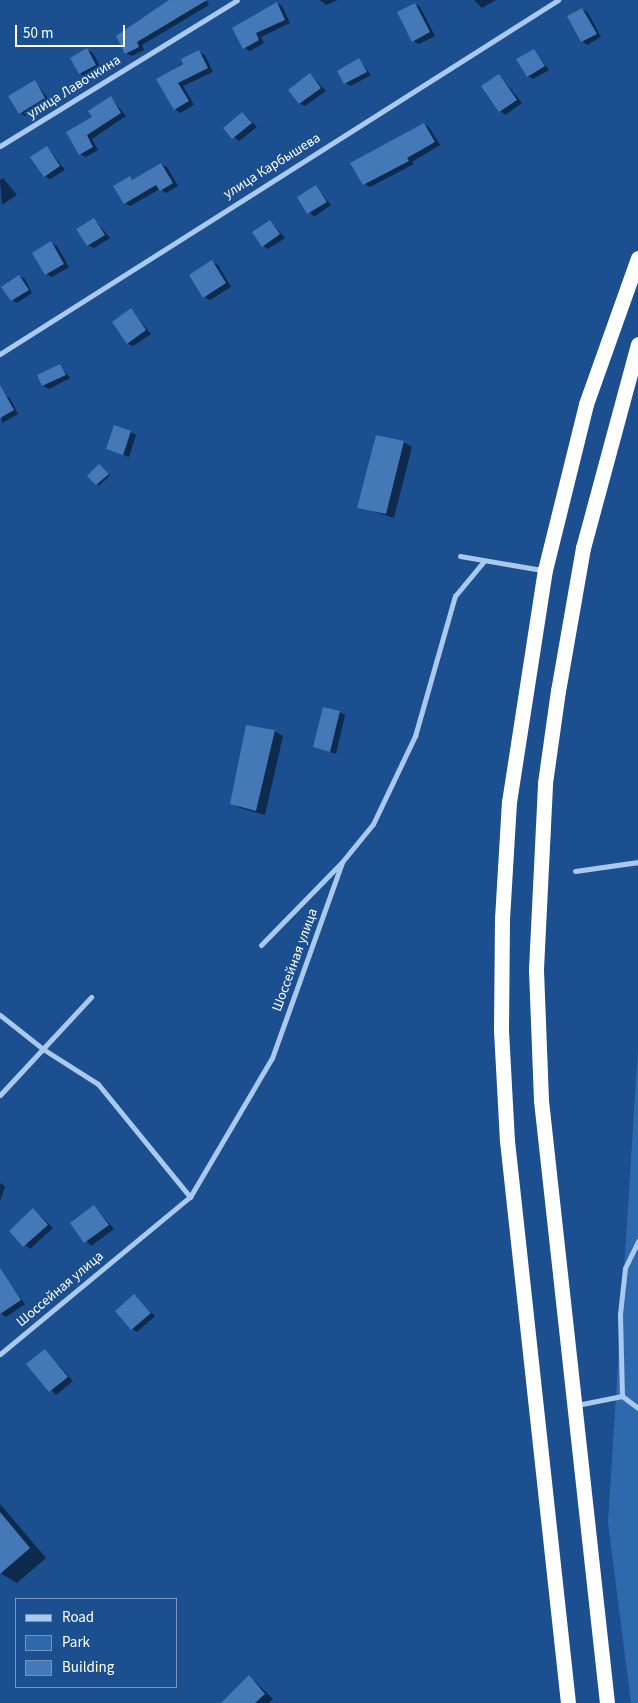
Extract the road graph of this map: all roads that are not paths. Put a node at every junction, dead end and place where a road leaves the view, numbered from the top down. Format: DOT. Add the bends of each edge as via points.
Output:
graph roads {
  1 [pos="237,0"];
  2 [pos="558,0"];
  3 [pos="0,146"];
  4 [pos="638,258"];
  5 [pos="638,344"];
  6 [pos="0,354"];
  7 [pos="460,556"];
  8 [pos="484,561"];
  9 [pos="545,570"];
  10 [pos="342,862"];
  11 [pos="638,862"];
  12 [pos="575,871"];
  13 [pos="261,945"];
  14 [pos="92,997"];
  15 [pos="0,1015"];
  16 [pos="43,1049"];
  17 [pos="0,1095"];
  18 [pos="190,1197"];
  19 [pos="638,1241"];
  20 [pos="0,1354"];
  21 [pos="622,1396"];
  22 [pos="573,1406"];
  23 [pos="638,1408"];
  24 [pos="568,1703"];
  25 [pos="607,1703"];
  1 -- 3 [label="street, улица Лавочкина"];
  2 -- 6 [label="street, улица Карбышева"];
  4 -- 9 [label="highway" via="586,404"];
  5 -- 22 [label="highway" via="583,548 545,783 539,870 536,969 541,1100"];
  7 -- 8 [label="street"];
  8 -- 9 [label="street"];
  8 -- 10 [label="street, Шоссейная улица" via="455,596 411,744 373,824"];
  9 -- 24 [label="highway" via="509,802 502,918 501,1031 517,1238"];
  10 -- 13 [label="street"];
  10 -- 18 [label="street, Шоссейная улица" via="272,1058"];
  11 -- 12 [label="street"];
  14 -- 16 [label="street"];
  15 -- 16 [label="street"];
  16 -- 17 [label="street"];
  16 -- 18 [label="street" via="98,1084"];
  18 -- 20 [label="street, Шоссейная улица"];
  19 -- 21 [label="street" via="625,1268 620,1314"];
  21 -- 22 [label="street"];
  21 -- 23 [label="street"];
  22 -- 25 [label="highway"];
}
